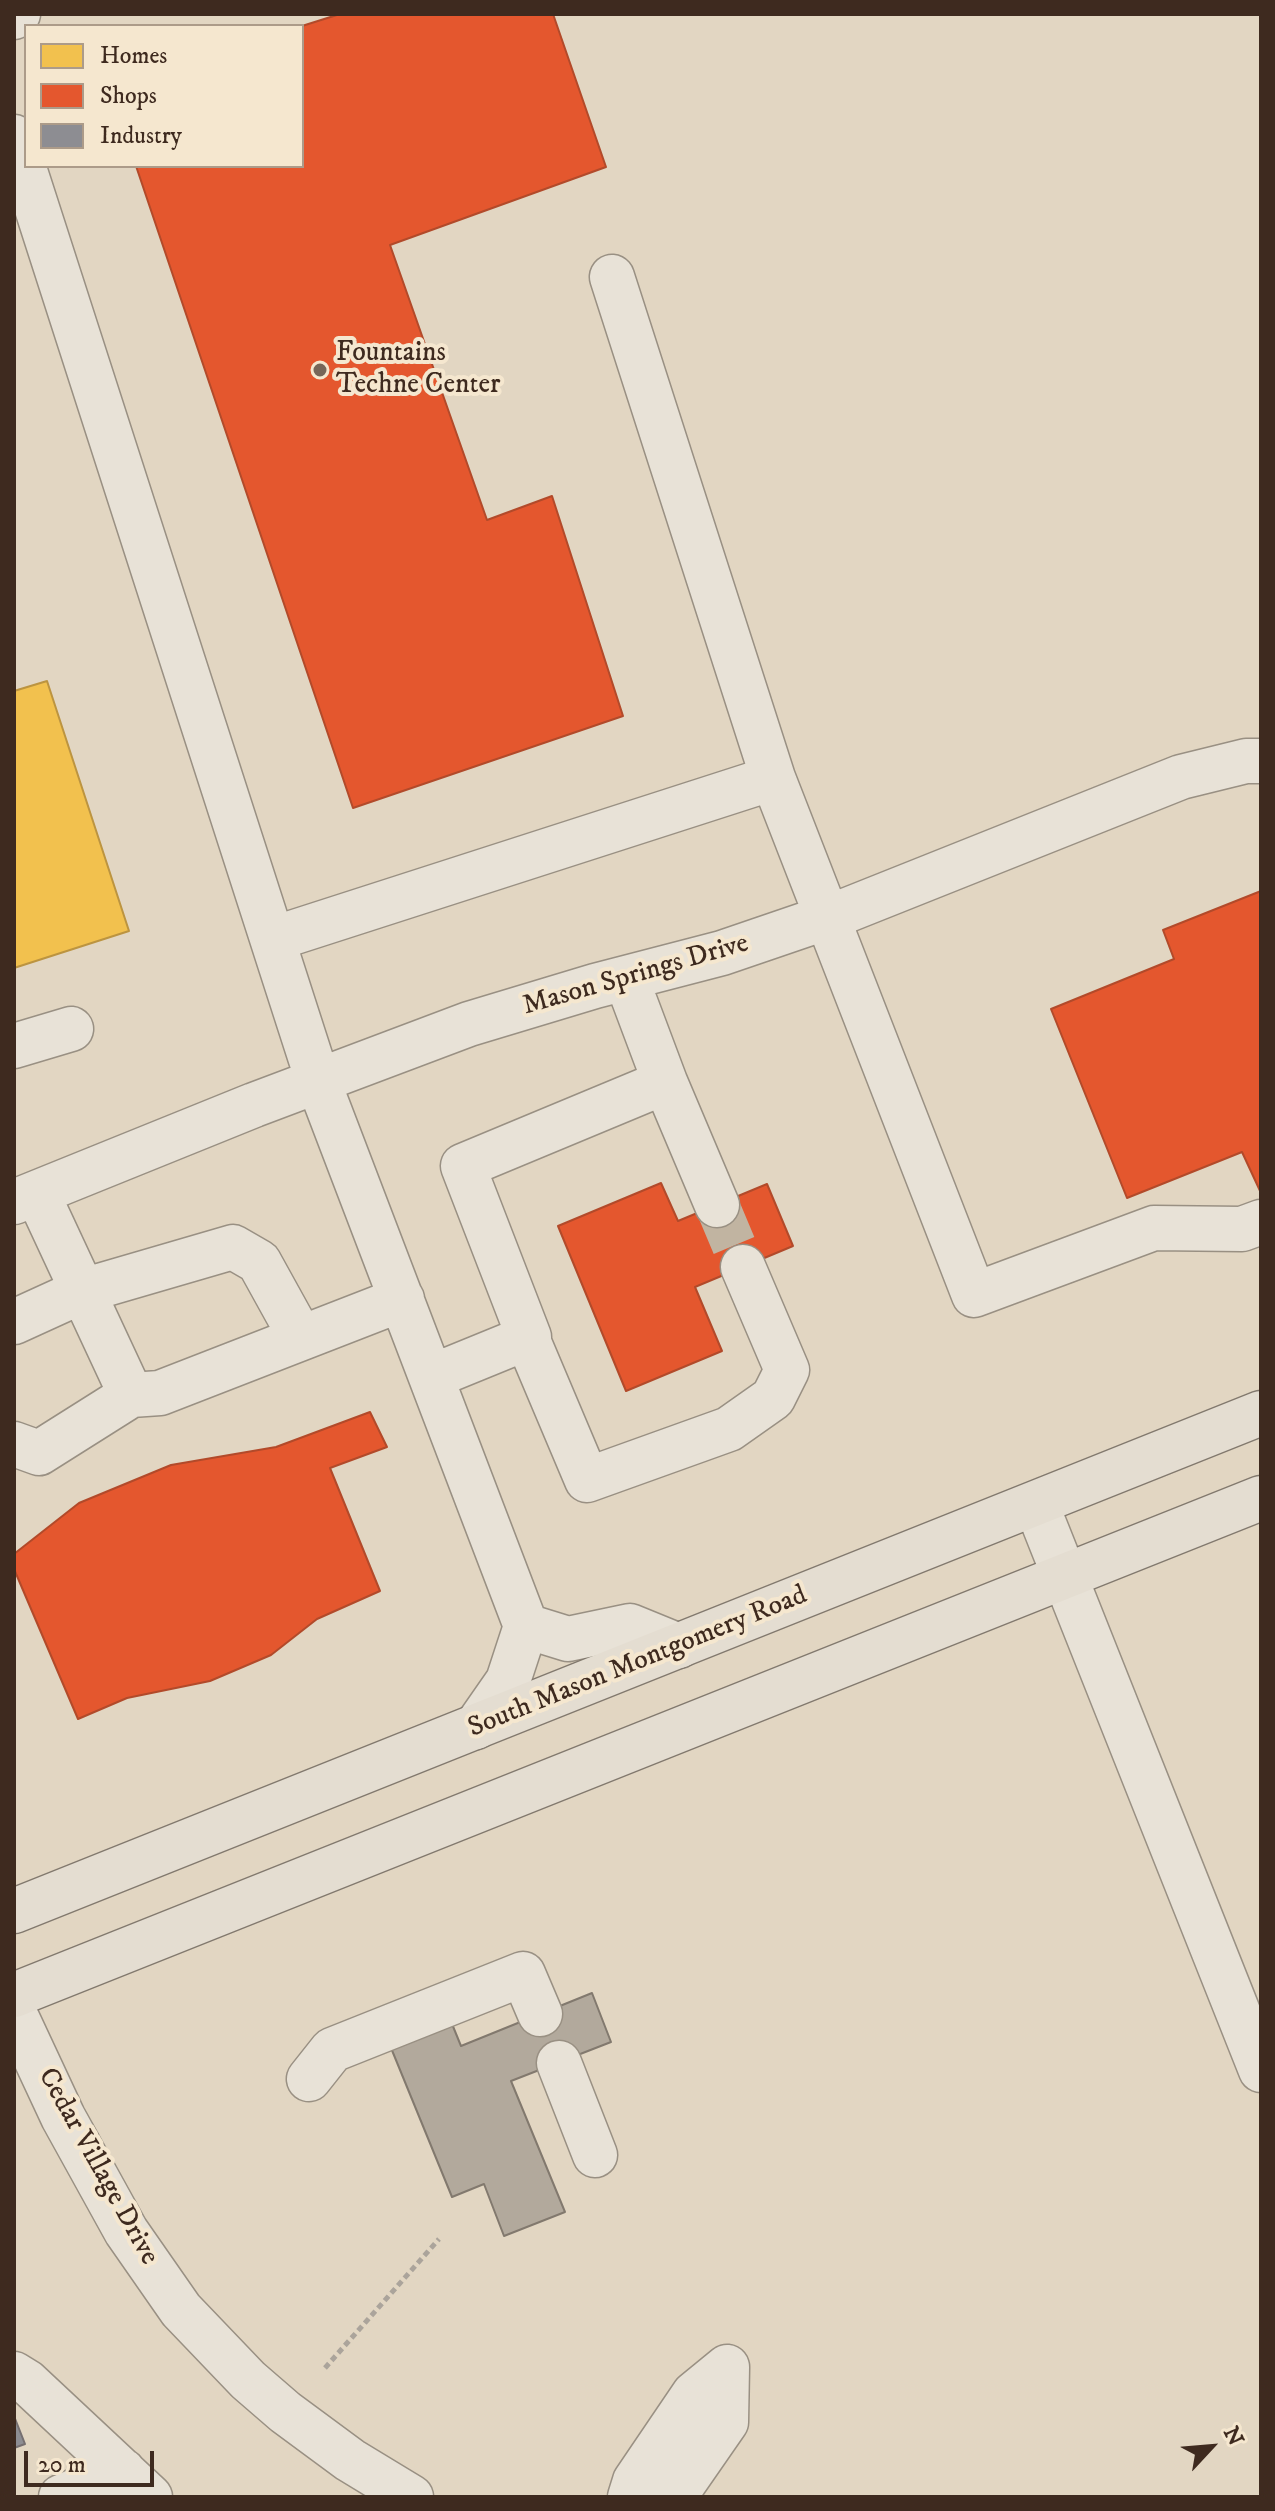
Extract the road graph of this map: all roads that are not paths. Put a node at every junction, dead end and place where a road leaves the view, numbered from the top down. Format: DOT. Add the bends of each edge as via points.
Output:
graph roads {
  1 [pos="14,137"];
  2 [pos="24,168"];
  3 [pos="24,168"];
  4 [pos="612,277"];
  5 [pos="1261,761"];
  6 [pos="773,778"];
  7 [pos="826,917"];
  8 [pos="273,939"];
  9 [pos="626,978"];
  10 [pos="71,1029"];
  11 [pos="14,1046"];
  12 [pos="318,1081"];
  13 [pos="665,1082"];
  14 [pos="25,1197"];
  15 [pos="717,1205"];
  16 [pos="1261,1222"];
  17 [pos="743,1267"];
  18 [pos="82,1291"];
  19 [pos="402,1299"];
  20 [pos="14,1322"];
  21 [pos="301,1338"];
  22 [pos="527,1338"];
  23 [pos="431,1377"];
  24 [pos="131,1395"];
  25 [pos="1261,1413"];
  26 [pos="14,1444"];
  27 [pos="1261,1498"];
  28 [pos="1036,1504"];
  29 [pos="1064,1576"];
  30 [pos="526,1626"];
  31 [pos="679,1646"];
  32 [pos="476,1727"];
  33 [pos="14,1911"];
  34 [pos="14,1995"];
  35 [pos="14,2012"];
  36 [pos="540,2014"];
  37 [pos="559,2063"];
  38 [pos="1261,2070"];
  39 [pos="309,2079"];
  40 [pos="595,2155"];
  41 [pos="14,2374"];
  42 [pos="137,2484"];
  43 [pos="61,2497"];
  44 [pos="411,2497"];
  45 [pos="630,2497"];
  46 [pos="674,2497"];
  1 -- 2 [label="street"];
  3 -- 8 [label="street"];
  4 -- 6 [label="street"];
  5 -- 7 [label="street, Mason Springs Drive" via="1181,777"];
  6 -- 7 [label="street"];
  6 -- 8 [label="street"];
  7 -- 9 [label="street, Mason Springs Drive" via="722,953"];
  7 -- 16 [label="street" via="974,1295 1154,1228 1242,1229"];
  8 -- 12 [label="street"];
  9 -- 12 [label="street, Mason Springs Drive" via="469,1024"];
  9 -- 13 [label="street"];
  10 -- 11 [label="street"];
  12 -- 14 [label="street, Mason Springs Drive"];
  12 -- 19 [label="street"];
  13 -- 15 [label="street"];
  13 -- 22 [label="street" via="463,1166"];
  14 -- 18 [label="street"];
  17 -- 22 [label="street" via="787,1370 773,1398 729,1429 587,1480"];
  18 -- 20 [label="street"];
  18 -- 21 [label="street" via="233,1247 259,1262"];
  18 -- 24 [label="street"];
  19 -- 21 [label="street"];
  19 -- 23 [label="street"];
  21 -- 24 [label="street" via="160,1393"];
  22 -- 23 [label="street"];
  23 -- 30 [label="street"];
  24 -- 26 [label="street" via="39,1453"];
  25 -- 28 [label="main road, South Mason Montgomery Road"];
  27 -- 29 [label="main road"];
  28 -- 29 [label="street"];
  28 -- 31 [label="main road, South Mason Montgomery Road"];
  29 -- 34 [label="main road"];
  29 -- 38 [label="street"];
  30 -- 31 [label="street" via="568,1639 630,1626"];
  30 -- 32 [label="street" via="508,1681"];
  31 -- 32 [label="main road, South Mason Montgomery Road"];
  32 -- 33 [label="main road, South Mason Montgomery Road"];
  35 -- 44 [label="street, Cedar Village Drive" via="63,2117 126,2231 181,2310 297,2422"];
  36 -- 39 [label="street" via="523,1974 332,2050"];
  37 -- 40 [label="street"];
  41 -- 42 [label="street"];
  42 -- 43 [label="street"];
  45 -- 46 [label="street" via="635,2481 694,2394 727,2367 726,2422"];
}
